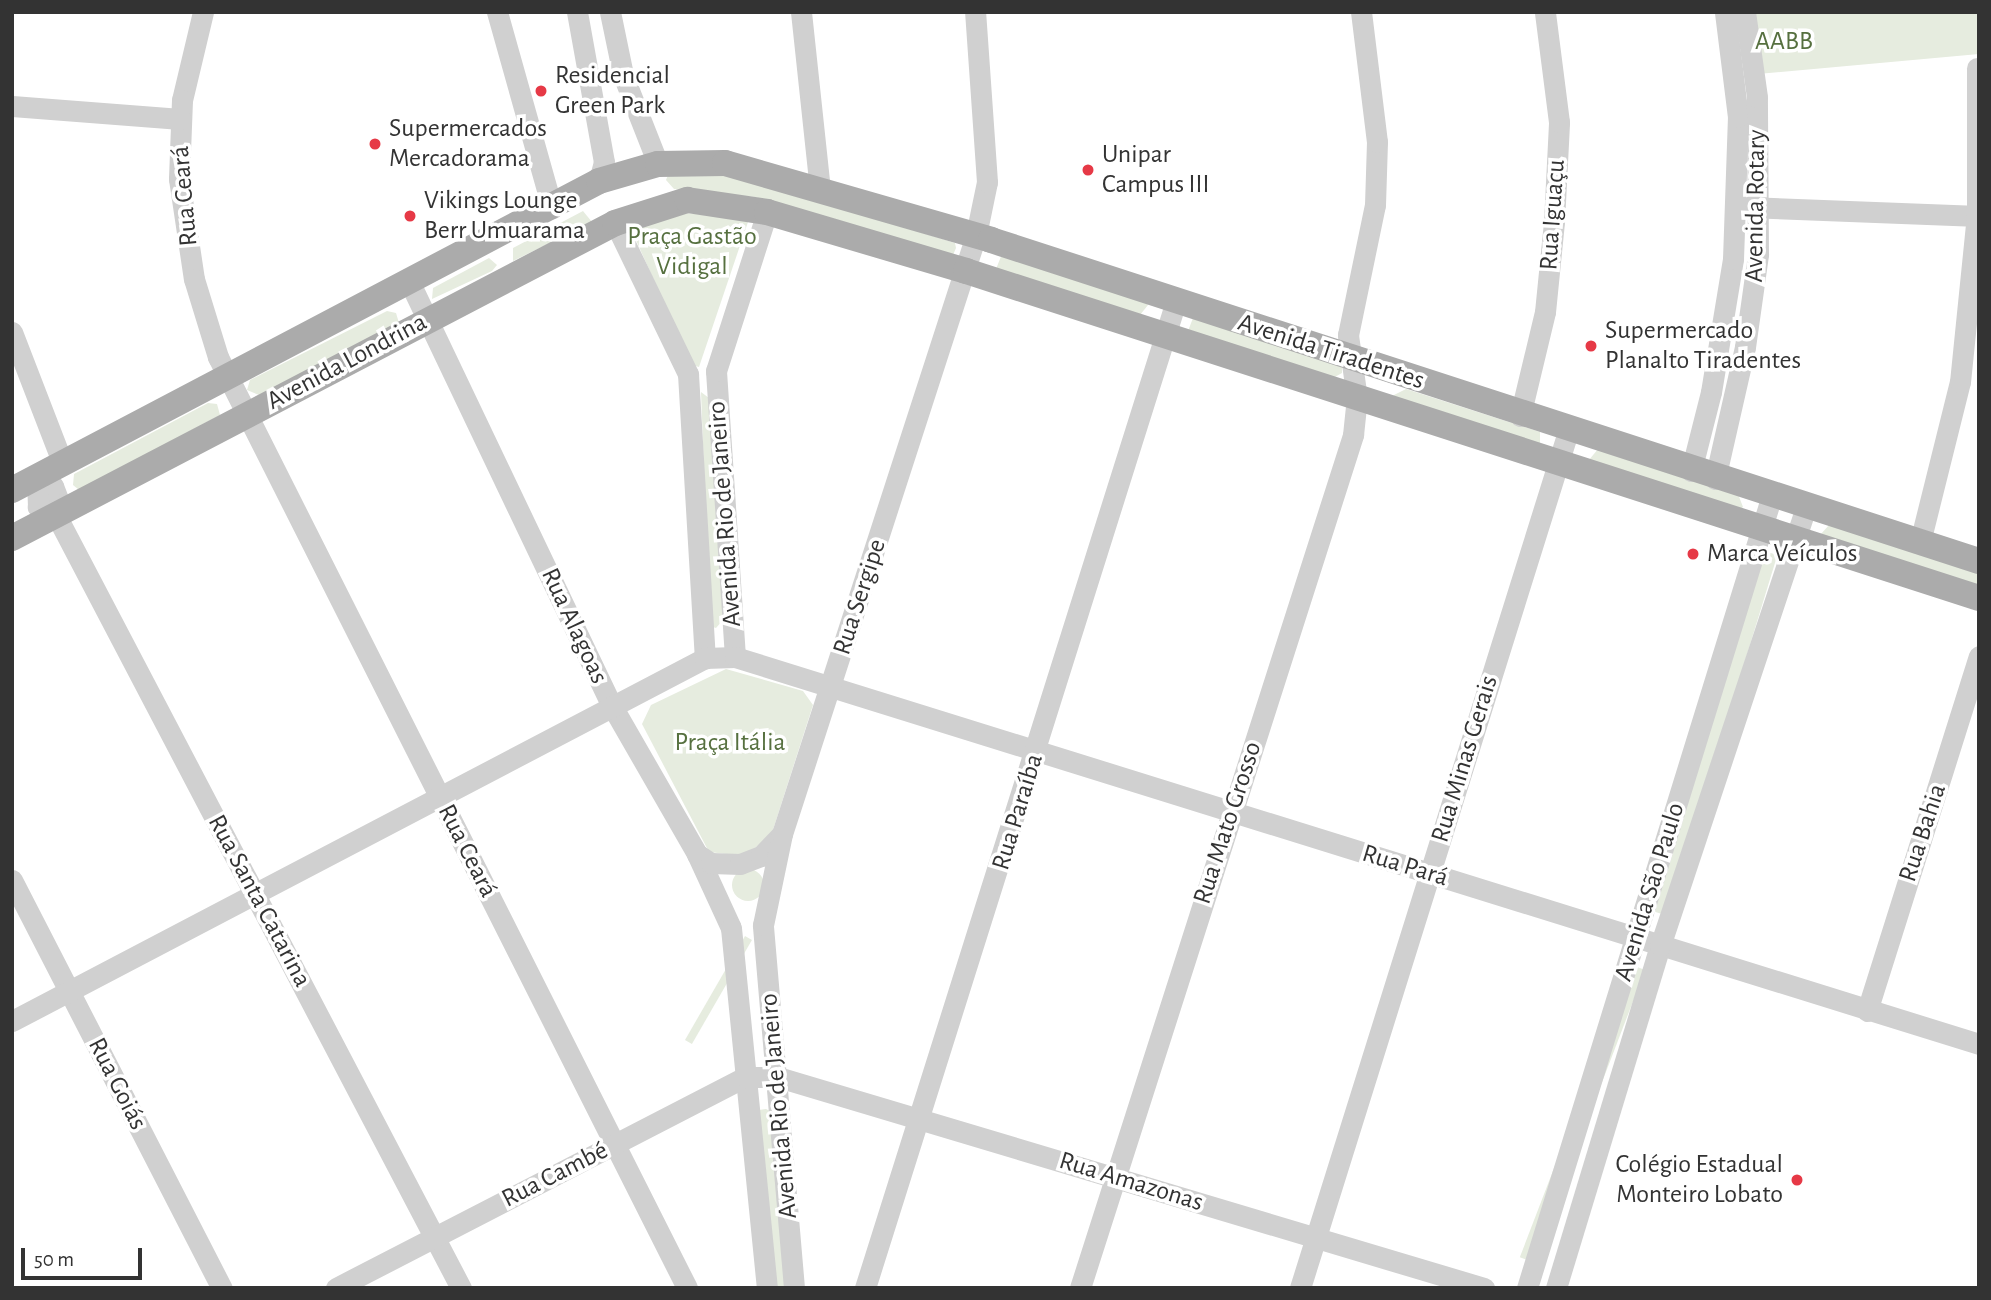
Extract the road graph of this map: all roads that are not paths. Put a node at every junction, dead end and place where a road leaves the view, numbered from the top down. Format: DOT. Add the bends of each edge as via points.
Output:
graph roads {
  1 [pos="203,12"];
  2 [pos="498,12"];
  3 [pos="577,12"];
  4 [pos="610,12"];
  5 [pos="801,12"];
  6 [pos="975,12"];
  7 [pos="1361,12"];
  8 [pos="1545,12"];
  9 [pos="1725,12"];
  10 [pos="1745,12"];
  11 [pos="1977,68"];
  12 [pos="12,106"];
  13 [pos="180,119"];
  14 [pos="669,164"];
  15 [pos="599,181"];
  16 [pos="820,189"];
  17 [pos="687,200"];
  18 [pos="1736,207"];
  19 [pos="552,208"];
  20 [pos="1759,208"];
  21 [pos="767,212"];
  22 [pos="1978,216"];
  23 [pos="615,223"];
  24 [pos="976,235"];
  25 [pos="496,239"];
  26 [pos="966,271"];
  27 [pos="512,275"];
  28 [pos="410,283"];
  29 [pos="1176,301"];
  30 [pos="428,319"];
  31 [pos="12,332"];
  32 [pos="1165,335"];
  33 [pos="1350,356"];
  34 [pos="716,371"];
  35 [pos="688,374"];
  36 [pos="227,377"];
  37 [pos="1970,384"];
  38 [pos="1357,399"];
  39 [pos="248,415"];
  40 [pos="1520,416"];
  41 [pos="1568,432"];
  42 [pos="63,464"];
  43 [pos="1557,466"];
  44 [pos="1703,475"];
  45 [pos="37,478"];
  46 [pos="12,490"];
  47 [pos="1773,495"];
  48 [pos="1806,507"];
  49 [pos="56,514"];
  50 [pos="1764,529"];
  51 [pos="12,538"];
  52 [pos="1796,539"];
  53 [pos="1920,542"];
  54 [pos="1979,561"];
  55 [pos="1979,598"];
  56 [pos="1979,656"];
  57 [pos="735,657"];
  58 [pos="705,658"];
  59 [pos="831,687"];
  60 [pos="612,706"];
  61 [pos="1037,751"];
  62 [pos="439,796"];
  63 [pos="1231,811"];
  64 [pos="782,834"];
  65 [pos="697,854"];
  66 [pos="1429,873"];
  67 [pos="12,880"];
  68 [pos="256,895"];
  69 [pos="763,925"];
  70 [pos="731,928"];
  71 [pos="1636,937"];
  72 [pos="1660,946"];
  73 [pos="70,992"];
  74 [pos="1867,1011"];
  75 [pos="12,1021"];
  76 [pos="1979,1044"];
  77 [pos="745,1077"];
  78 [pos="778,1077"];
  79 [pos="922,1120"];
  80 [pos="615,1145"];
  81 [pos="1115,1178"];
  82 [pos="435,1236"];
  83 [pos="1315,1237"];
  84 [pos="222,1288"];
  85 [pos="336,1288"];
  86 [pos="461,1288"];
  87 [pos="687,1288"];
  88 [pos="767,1288"];
  89 [pos="793,1288"];
  90 [pos="865,1288"];
  91 [pos="1080,1288"];
  92 [pos="1300,1288"];
  93 [pos="1484,1288"];
  94 [pos="1527,1288"];
  95 [pos="1556,1288"];
  1 -- 13 [label="street, Rua Ceará"];
  2 -- 19 [label="street"];
  3 -- 15 [label="street" via="604,162"];
  4 -- 14 [label="street" via="623,75"];
  5 -- 16 [label="street"];
  6 -- 24 [label="street, Rua Sergipe" via="987,182"];
  7 -- 33 [label="street, Rua Mato Grosso" via="1377,142 1375,205 1348,335"];
  8 -- 40 [label="street, Rua Iguaçu" via="1559,122 1554,222 1543,323"];
  9 -- 18 [label="street, Avenida Rotary" via="1738,117"];
  10 -- 20 [label="street, Avenida Rotary" via="1757,97"];
  11 -- 22 [label="street"];
  12 -- 13 [label="street"];
  13 -- 36 [label="street, Rua Ceará" via="179,178 189,255"];
  14 -- 15 [label="main road, Avenida Londrina"];
  14 -- 16 [label="main road, Avenida Tiradentes" via="725,163"];
  15 -- 19 [label="main road, Avenida Londrina"];
  15 -- 23 [label="main road"];
  16 -- 24 [label="main road, Avenida Tiradentes"];
  17 -- 21 [label="main road, Avenida Tiradentes"];
  17 -- 23 [label="main road, Avenida Londrina"];
  18 -- 20 [label="street"];
  18 -- 44 [label="street, Avenida Rotary"];
  19 -- 25 [label="main road, Avenida Londrina"];
  20 -- 22 [label="street"];
  20 -- 44 [label="street, Avenida Rotary" via="1747,334"];
  21 -- 26 [label="main road, Avenida Tiradentes"];
  21 -- 34 [label="street"];
  22 -- 37 [label="street"];
  23 -- 27 [label="main road, Avenida Londrina"];
  23 -- 35 [label="street"];
  24 -- 26 [label="street, Rua Sergipe"];
  24 -- 29 [label="main road, Avenida Tiradentes"];
  25 -- 27 [label="main road"];
  25 -- 28 [label="main road, Avenida Londrina"];
  26 -- 32 [label="main road, Avenida Tiradentes"];
  26 -- 59 [label="street, Rua Sergipe"];
  27 -- 30 [label="main road, Avenida Londrina"];
  28 -- 30 [label="street, Rua Alagoas"];
  28 -- 36 [label="main road, Avenida Londrina"];
  29 -- 32 [label="street, Rua Paraíba"];
  29 -- 33 [label="main road, Avenida Tiradentes"];
  30 -- 39 [label="main road, Avenida Londrina"];
  30 -- 60 [label="street, Rua Alagoas"];
  31 -- 42 [label="street"];
  32 -- 38 [label="main road, Avenida Tiradentes"];
  32 -- 61 [label="street, Rua Paraíba"];
  33 -- 38 [label="street, Rua Mato Grosso"];
  33 -- 40 [label="main road, Avenida Tiradentes"];
  34 -- 35 [label="street"];
  34 -- 57 [label="street, Avenida Rio de Janeiro"];
  35 -- 58 [label="street, Avenida Rio de Janeiro"];
  36 -- 39 [label="street, Rua Ceará"];
  36 -- 42 [label="main road, Avenida Londrina"];
  37 -- 53 [label="street"];
  38 -- 43 [label="main road, Avenida Tiradentes"];
  38 -- 63 [label="street, Rua Mato Grosso" via="1353,435"];
  39 -- 49 [label="main road, Avenida Londrina"];
  39 -- 62 [label="street, Rua Ceará"];
  40 -- 41 [label="main road, Avenida Tiradentes"];
  41 -- 43 [label="street, Rua Minas Gerais"];
  41 -- 44 [label="main road, Avenida Tiradentes"];
  42 -- 45 [label="main road, Avenida Londrina"];
  43 -- 50 [label="main road, Avenida Tiradentes"];
  43 -- 66 [label="street, Rua Minas Gerais"];
  44 -- 47 [label="main road, Avenida Tiradentes"];
  45 -- 46 [label="main road, Avenida Londrina"];
  45 -- 49 [label="street, Rua Santa Catarina" via="38,507"];
  47 -- 48 [label="main road, Avenida Tiradentes"];
  47 -- 50 [label="street, Avenida São Paulo"];
  48 -- 52 [label="street, Avenida São Paulo"];
  48 -- 53 [label="main road, Avenida Tiradentes"];
  49 -- 51 [label="main road, Avenida Londrina"];
  49 -- 68 [label="street, Rua Santa Catarina"];
  50 -- 52 [label="main road, Avenida Tiradentes"];
  50 -- 71 [label="street, Avenida São Paulo"];
  52 -- 55 [label="main road, Avenida Tiradentes"];
  52 -- 72 [label="street, Avenida São Paulo"];
  53 -- 54 [label="main road, Avenida Tiradentes"];
  56 -- 74 [label="street, Rua Bahia"];
  57 -- 58 [label="street, Rua Pará"];
  57 -- 59 [label="street, Rua Pará"];
  58 -- 60 [label="street"];
  59 -- 61 [label="street, Rua Pará"];
  59 -- 64 [label="street, Rua Sergipe"];
  60 -- 62 [label="street"];
  60 -- 65 [label="street, Rua Alagoas"];
  61 -- 63 [label="street, Rua Pará"];
  61 -- 79 [label="street, Rua Paraíba"];
  62 -- 68 [label="street"];
  62 -- 80 [label="street, Rua Ceará"];
  63 -- 66 [label="street, Rua Pará"];
  63 -- 81 [label="street, Rua Mato Grosso"];
  64 -- 65 [label="street" via="761,856 740,864 711,863"];
  64 -- 69 [label="street, Rua Sergipe"];
  65 -- 70 [label="street, Rua Alagoas"];
  66 -- 71 [label="street, Rua Pará"];
  66 -- 83 [label="street, Rua Minas Gerais"];
  67 -- 73 [label="street, Rua Goiás"];
  68 -- 73 [label="street"];
  68 -- 82 [label="street, Rua Santa Catarina"];
  69 -- 70 [label="street"];
  69 -- 78 [label="street, Avenida Rio de Janeiro"];
  70 -- 77 [label="street, Avenida Rio de Janeiro"];
  71 -- 72 [label="street, Rua Pará"];
  71 -- 94 [label="street, Avenida São Paulo"];
  72 -- 74 [label="street, Rua Pará"];
  72 -- 95 [label="street, Avenida São Paulo"];
  73 -- 75 [label="street"];
  73 -- 84 [label="street, Rua Goiás"];
  74 -- 76 [label="street, Rua Pará"];
  77 -- 78 [label="street, Rua Cambé"];
  77 -- 80 [label="street, Rua Cambé"];
  77 -- 88 [label="street, Avenida Rio de Janeiro"];
  78 -- 79 [label="street, Rua Amazonas"];
  78 -- 89 [label="street, Avenida Rio de Janeiro"];
  79 -- 81 [label="street, Rua Amazonas"];
  79 -- 90 [label="street, Rua Paraíba"];
  80 -- 82 [label="street, Rua Cambé"];
  80 -- 87 [label="street, Rua Ceará"];
  81 -- 83 [label="street, Rua Amazonas"];
  81 -- 91 [label="street, Rua Mato Grosso"];
  82 -- 85 [label="street, Rua Cambé"];
  82 -- 86 [label="street, Rua Santa Catarina"];
  83 -- 92 [label="street, Rua Minas Gerais"];
  83 -- 93 [label="street, Rua Amazonas"];
}
